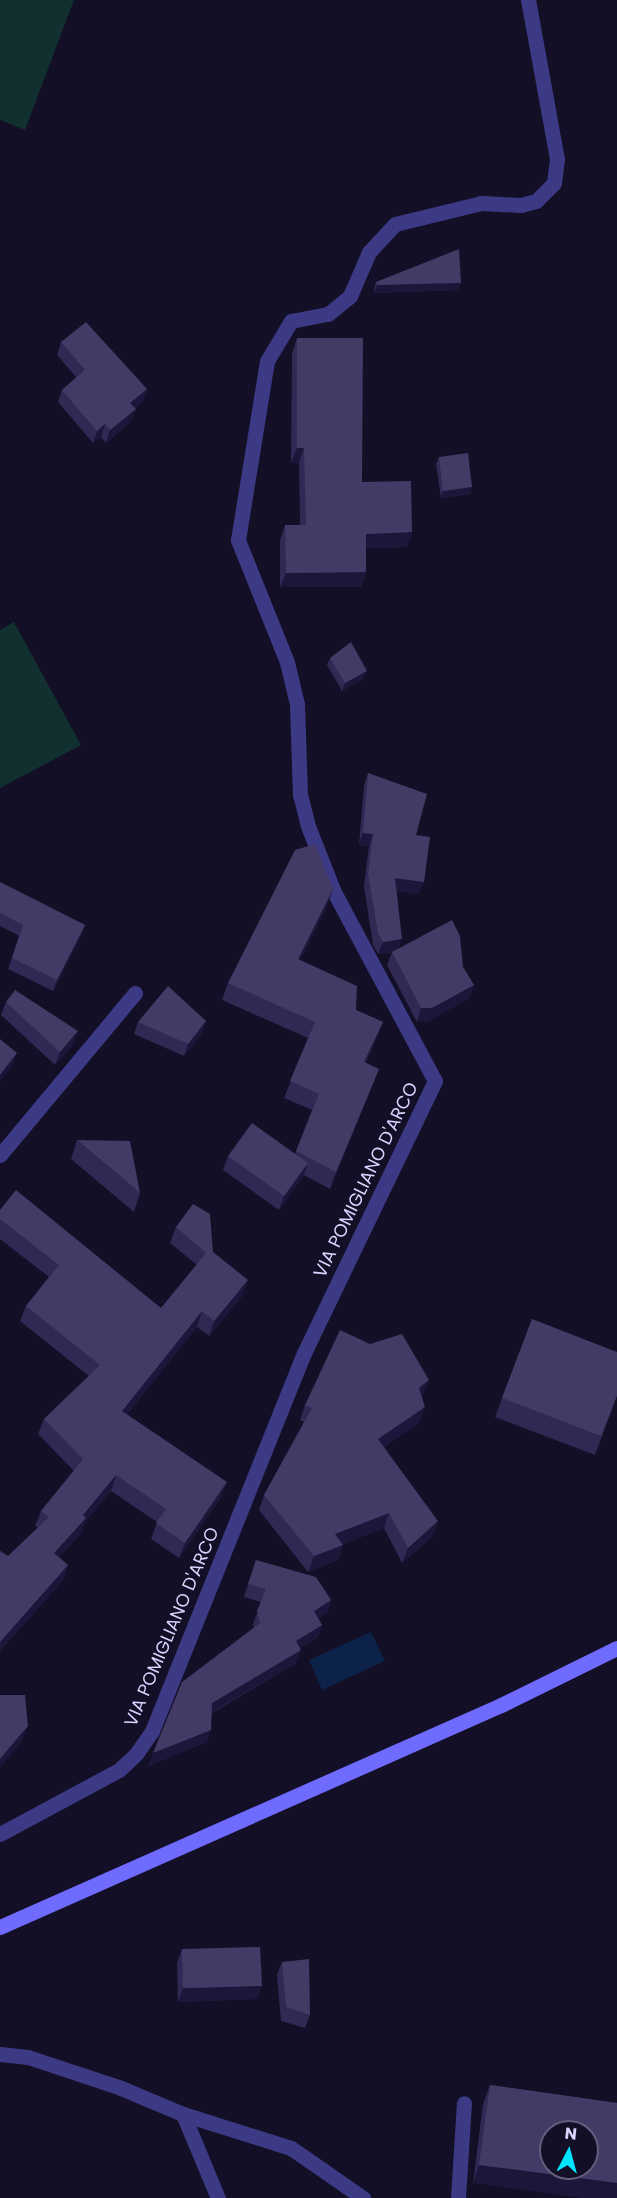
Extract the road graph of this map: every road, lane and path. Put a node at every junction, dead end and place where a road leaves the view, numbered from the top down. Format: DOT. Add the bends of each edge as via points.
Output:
graph roads {
  1 [pos="528,0"];
  2 [pos="135,993"];
  3 [pos="0,1155"];
  4 [pos="617,1647"];
  5 [pos="0,1834"];
  6 [pos="0,1927"];
  7 [pos="0,2054"];
  8 [pos="464,2103"];
  9 [pos="183,2114"];
  10 [pos="218,2198"];
  11 [pos="363,2198"];
  12 [pos="458,2198"];
  1 -- 5 [label="street, VIA POMIGLIANO D'ARCO" via="557,159 554,183 536,201 521,205 481,203 395,224 369,252 350,296 328,314 291,321 267,361 238,540 286,662 297,704 300,795 308,826 344,914 435,1081 304,1353 152,1731 119,1770"];
  2 -- 3 [label="street"];
  4 -- 6 [label="main road" via="544,1684"];
  7 -- 9 [label="street" via="28,2057"];
  8 -- 12 [label="street"];
  9 -- 10 [label="street"];
  9 -- 11 [label="street" via="291,2148"];
}
